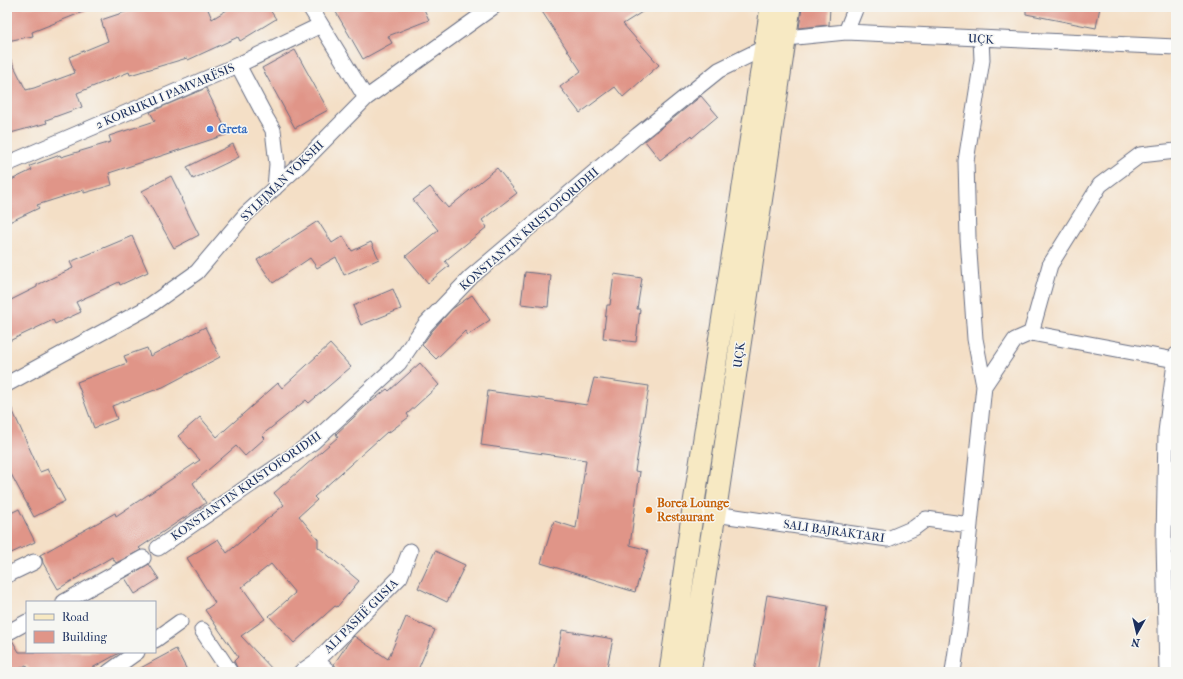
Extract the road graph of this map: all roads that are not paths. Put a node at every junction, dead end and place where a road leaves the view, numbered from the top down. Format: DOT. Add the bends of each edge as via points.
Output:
graph roads {
  1 [pos="310,7"];
  2 [pos="493,7"];
  3 [pos="771,7"];
  4 [pos="790,7"];
  5 [pos="856,7"];
  6 [pos="321,25"];
  7 [pos="846,32"];
  8 [pos="786,38"];
  9 [pos="981,39"];
  10 [pos="766,47"];
  11 [pos="1176,47"];
  12 [pos="238,65"];
  13 [pos="366,98"];
  14 [pos="1176,151"];
  15 [pos="7,164"];
  16 [pos="275,188"];
  17 [pos="1031,333"];
  18 [pos="1175,357"];
  19 [pos="7,384"];
  20 [pos="984,386"];
  21 [pos="693,509"];
  22 [pos="715,514"];
  23 [pos="970,525"];
  24 [pos="158,548"];
  25 [pos="410,551"];
  26 [pos="144,558"];
  27 [pos="34,562"];
  28 [pos="7,575"];
  29 [pos="66,601"];
  30 [pos="180,622"];
  31 [pos="26,623"];
  32 [pos="202,630"];
  33 [pos="7,633"];
  34 [pos="156,639"];
  35 [pos="136,653"];
  36 [pos="317,661"];
  37 [pos="109,672"];
  38 [pos="230,672"];
  39 [pos="301,672"];
  40 [pos="329,672"];
  41 [pos="670,672"];
  42 [pos="690,672"];
  43 [pos="953,672"];
  44 [pos="1167,672"];
  1 -- 6 [label="street"];
  2 -- 13 [label="street, SYLEJMAN VOKSHI"];
  3 -- 10 [label="main road, UÇK"];
  4 -- 8 [label="main road, UÇK"];
  5 -- 7 [label="street"];
  6 -- 12 [label="street, 2 KORRIKU I PAMVARËSIS"];
  6 -- 13 [label="street"];
  7 -- 8 [label="street, UÇK"];
  7 -- 9 [label="street, UÇK"];
  8 -- 10 [label="street, UÇK"];
  8 -- 22 [label="main road, UÇK"];
  9 -- 11 [label="street, UÇK"];
  9 -- 20 [label="street" via="982,60 966,161 975,339"];
  10 -- 21 [label="main road, UÇK"];
  10 -- 24 [label="street, KONSTANTIN KRISTOFORIDHI" via="719,70 638,135 471,277 425,325 399,363 313,442"];
  12 -- 15 [label="street, 2 KORRIKU I PAMVARËSIS"];
  12 -- 16 [label="street" via="273,130 277,164"];
  13 -- 16 [label="street, SYLEJMAN VOKSHI"];
  14 -- 17 [label="street" via="1140,155 1100,185 1050,265"];
  16 -- 19 [label="street, SYLEJMAN VOKSHI" via="246,214 198,272 145,309"];
  17 -- 18 [label="street"];
  17 -- 20 [label="street" via="1015,340"];
  18 -- 44 [label="street" via="1166,432 1164,541"];
  20 -- 23 [label="street"];
  21 -- 22 [label="street, SALI BAJRAKTARI"];
  21 -- 41 [label="main road, UÇK"];
  22 -- 23 [label="street, SALI BAJRAKTARI" via="888,540 914,528 926,519"];
  22 -- 42 [label="main road, UÇK"];
  23 -- 43 [label="street"];
  25 -- 36 [label="street, ALI PASHË GUSIA" via="400,577"];
  26 -- 29 [label="street"];
  27 -- 28 [label="street"];
  30 -- 34 [label="street"];
  31 -- 33 [label="street"];
  32 -- 38 [label="street"];
  35 -- 37 [label="street"];
  36 -- 39 [label="street, ALI PASHË GUSIA"];
  36 -- 40 [label="street"];
}
